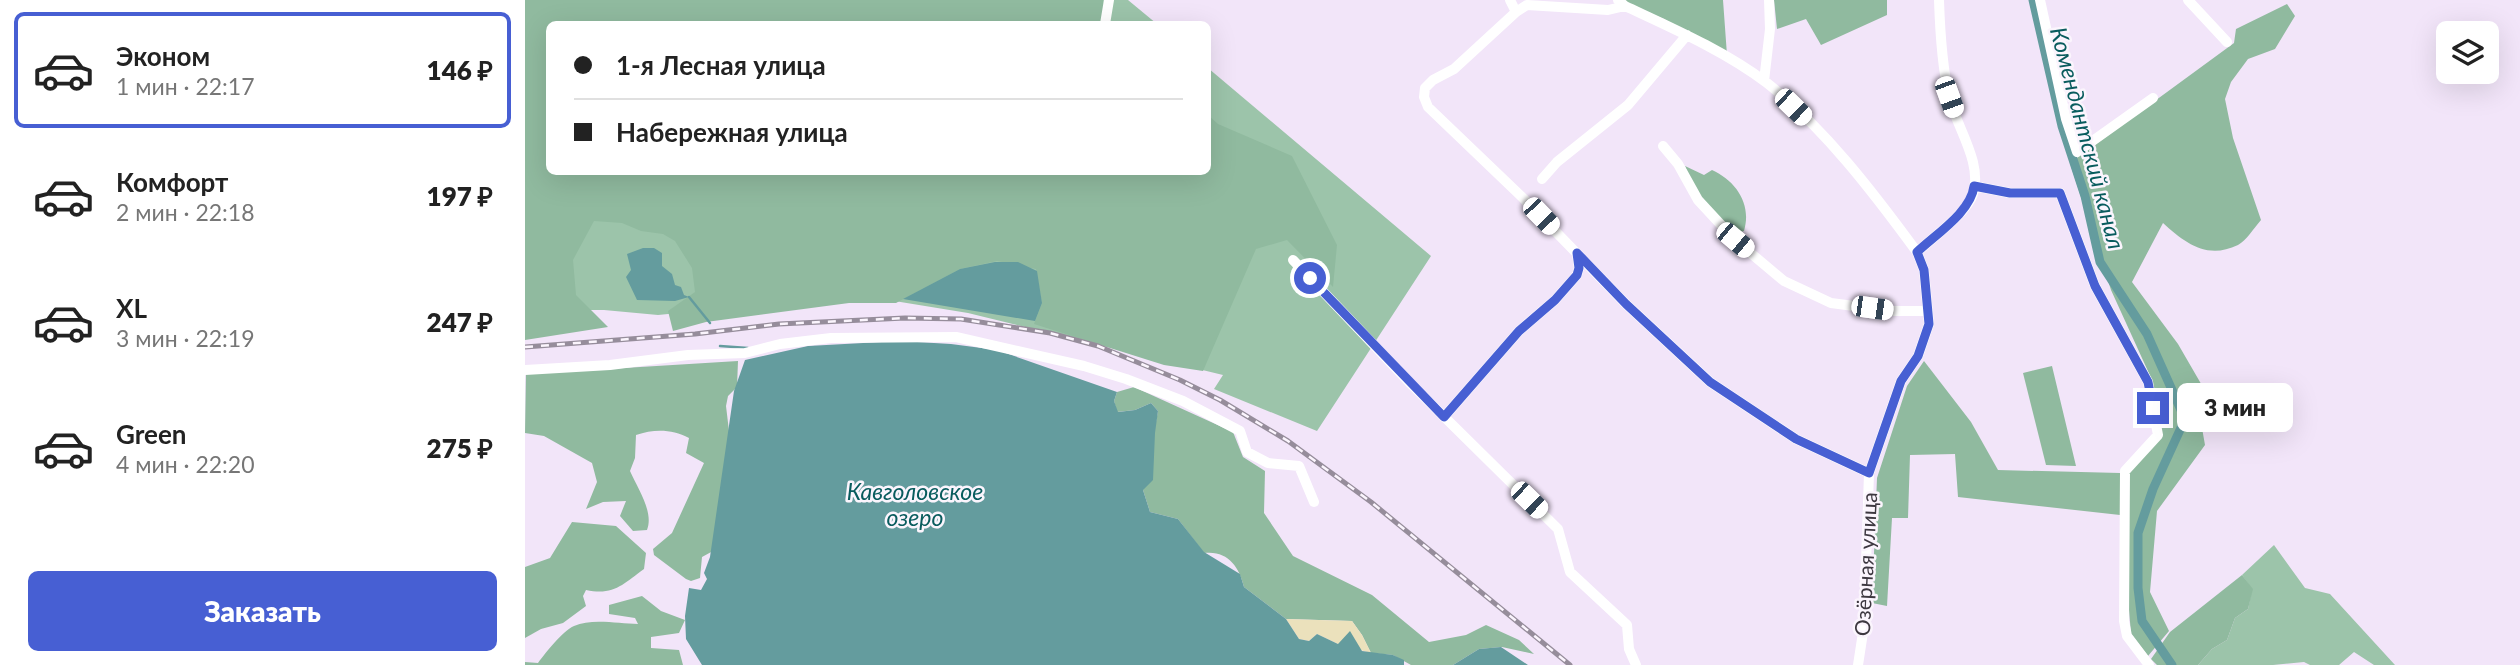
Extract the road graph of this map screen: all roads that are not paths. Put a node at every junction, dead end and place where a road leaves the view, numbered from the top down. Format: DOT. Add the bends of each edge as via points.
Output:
graph roads {
  1 [pos="1109,0"];
  2 [pos="1510,0"];
  3 [pos="1769,0"];
  4 [pos="1940,0"];
  5 [pos="2040,0"];
  6 [pos="2188,0"];
  7 [pos="1621,3"];
  8 [pos="1515,12"];
  9 [pos="1106,21"];
  10 [pos="1687,35"];
  11 [pos="2227,42"];
  12 [pos="1763,81"];
  13 [pos="2153,98"];
  14 [pos="1663,146"];
  15 [pos="1542,179"];
  16 [pos="1974,186"];
  17 [pos="1917,252"];
  18 [pos="1577,253"];
  19 [pos="1293,260"];
  20 [pos="1928,311"];
  21 [pos="525,370"];
  22 [pos="1444,417"];
  23 [pos="1869,473"];
  24 [pos="1314,502"];
  25 [pos="1636,665"];
  26 [pos="1858,665"];
  27 [pos="2149,665"];
  1 -- 9 [label="street"];
  2 -- 8 [label="street"];
  3 -- 12 [label="street"];
  4 -- 16 [label="street" via="1949,97 1972,161"];
  5 -- 13 [label="street" via="2077,152"];
  6 -- 11 [label="street"];
  7 -- 8 [label="street" via="1608,10 1527,5"];
  7 -- 10 [label="street"];
  8 -- 18 [label="street" via="1454,69 1433,80 1424,97 1428,107"];
  10 -- 12 [label="street"];
  10 -- 15 [label="street" via="1627,105"];
  12 -- 17 [label="street" via="1847,163"];
  14 -- 20 [label="street" via="1698,200 1783,282 1831,303"];
  16 -- 17 [label="street" via="1973,197 1962,211"];
  16 -- 27 [label="street" via="2010,193 2060,193 2095,286 2148,382 2158,435 2125,471 2123,574 2127,636"];
  17 -- 20 [label="street, Озёрная улица" via="1924,270"];
  18 -- 22 [label="street" via="1577,275 1519,331"];
  18 -- 23 [label="street" via="1710,382 1796,439"];
  19 -- 22 [label="street"];
  20 -- 23 [label="street, Озёрная улица" via="1929,324 1918,356 1901,381"];
  21 -- 24 [label="street" via="745,353 831,338 956,337 1084,366 1182,401 1240,431 1247,452 1268,463 1299,466"];
  22 -- 25 [label="street" via="1558,529 1570,572 1627,625"];
  23 -- 26 [label="street, Озёрная улица" via="1864,626"];
}
